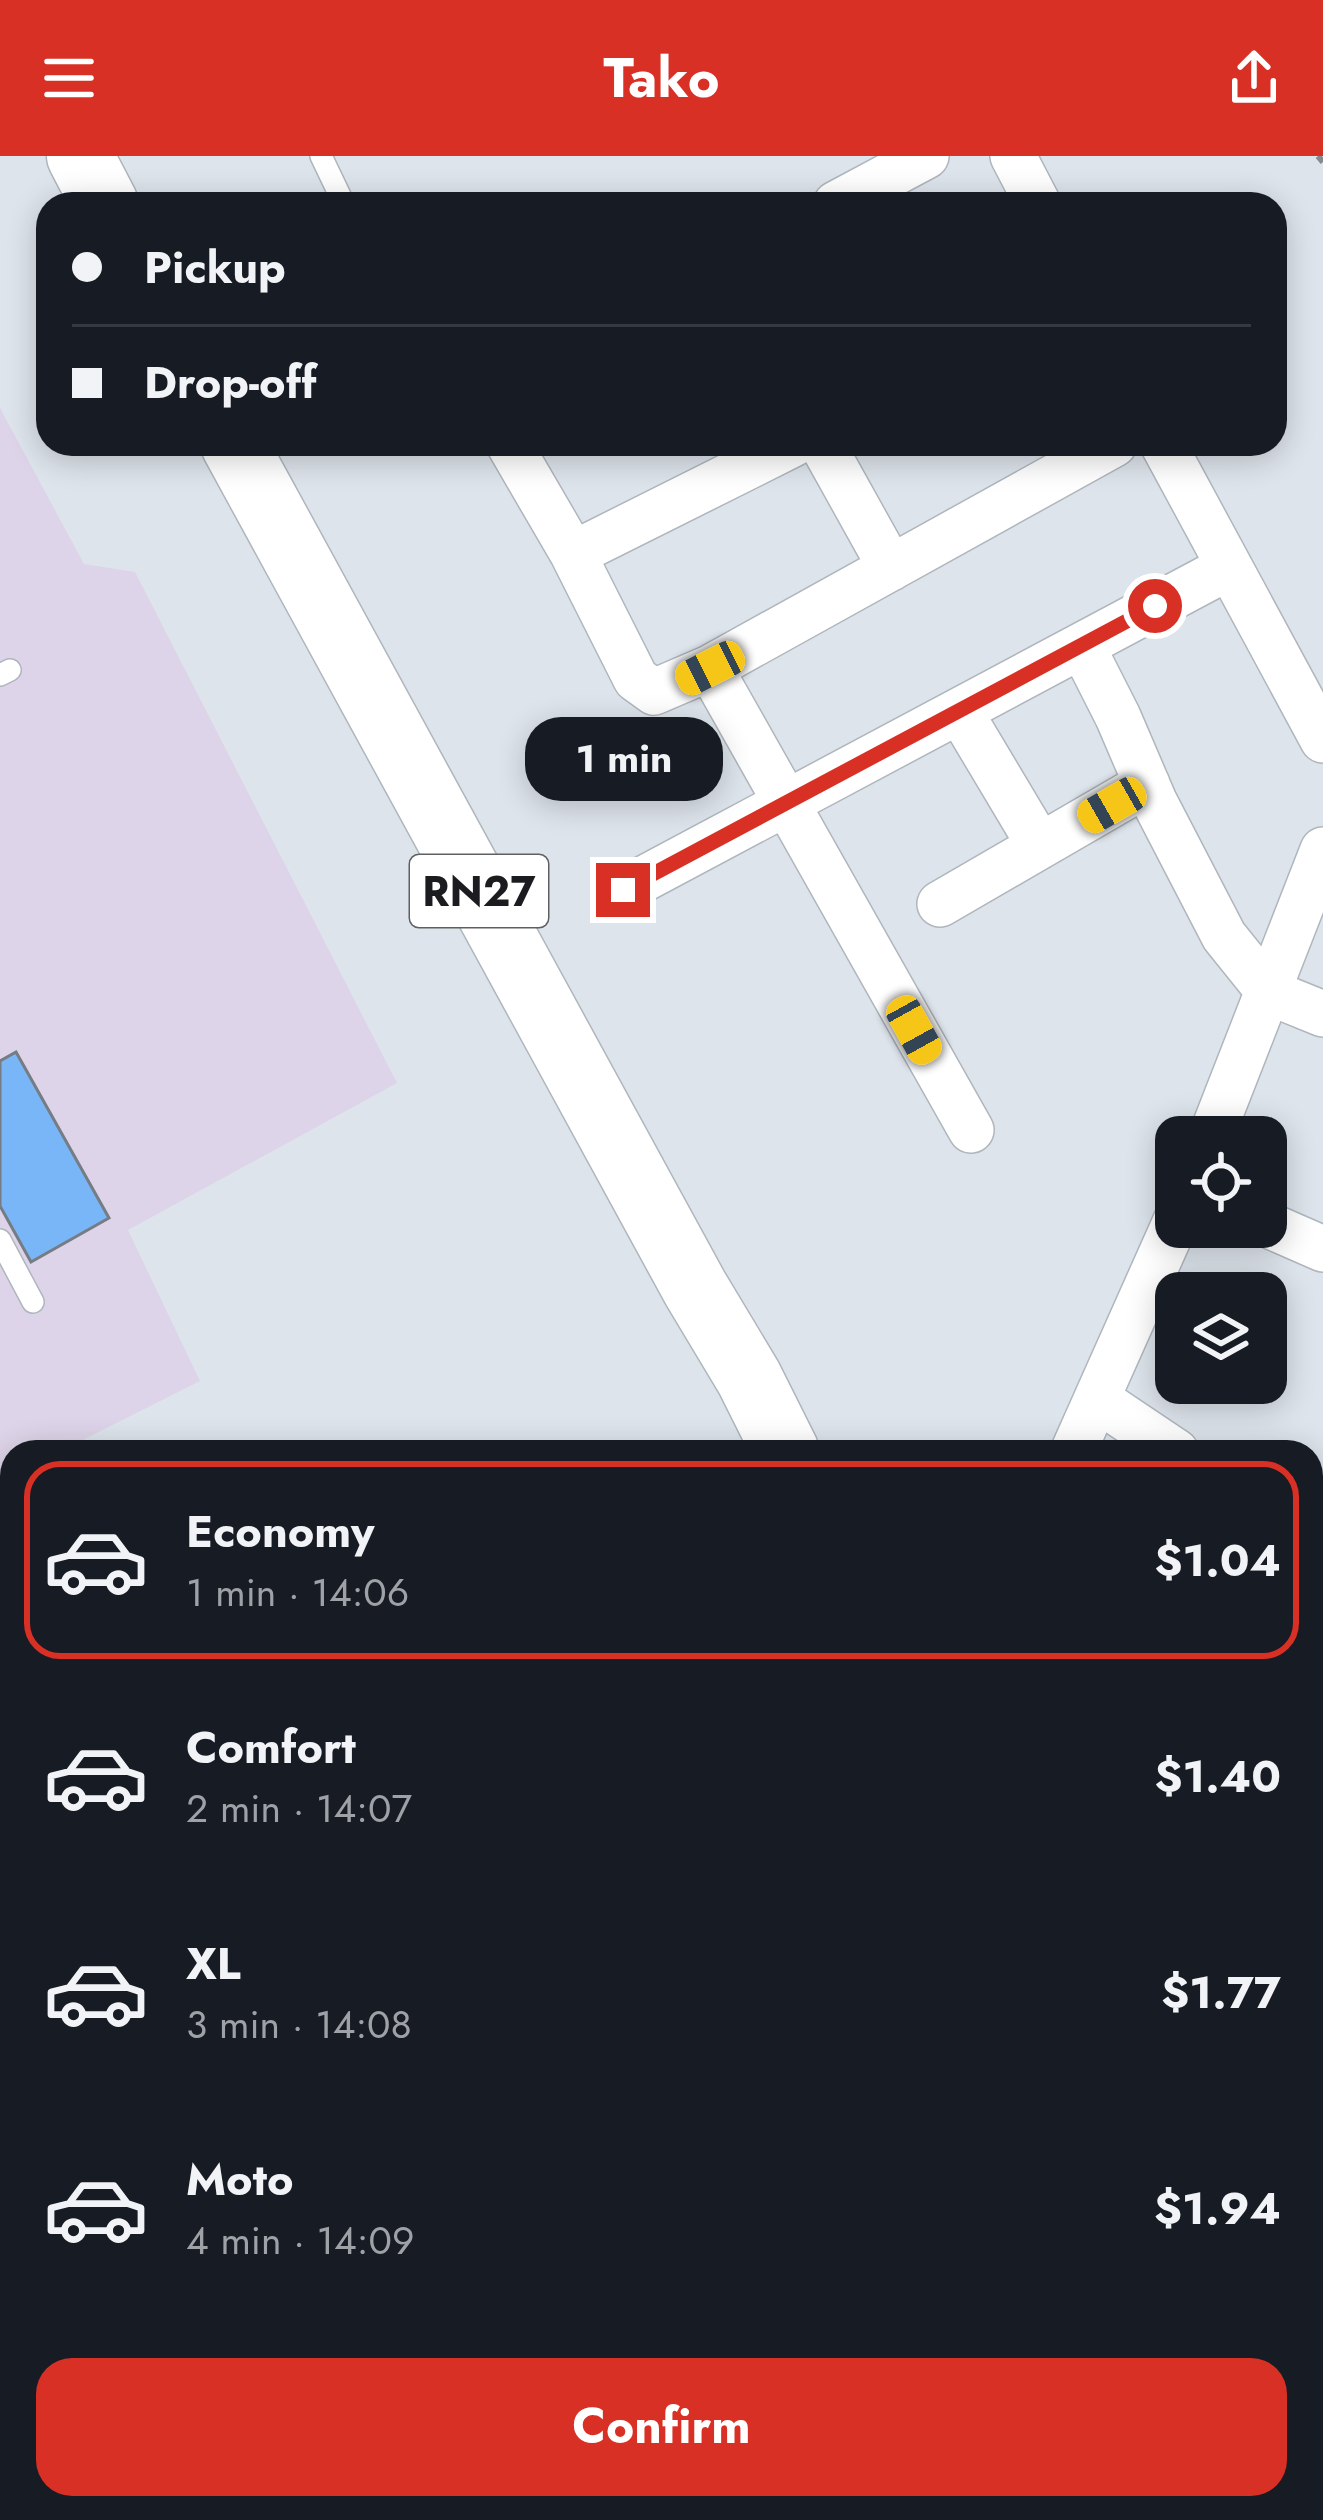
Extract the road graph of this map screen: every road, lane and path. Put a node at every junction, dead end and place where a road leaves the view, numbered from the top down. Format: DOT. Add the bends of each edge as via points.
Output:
graph roads {
  1 [pos="80,156"];
  2 [pos="321,156"];
  3 [pos="926,156"];
  4 [pos="1012,156"];
  5 [pos="99,192"];
  6 [pos="338,192"];
  7 [pos="858,192"];
  8 [pos="1032,192"];
  9 [pos="241,456"];
  10 [pos="516,456"];
  11 [pos="769,456"];
  12 [pos="829,456"];
  13 [pos="1092,456"];
  14 [pos="1169,456"];
  15 [pos="573,554"];
  16 [pos="1229,567"];
  17 [pos="891,568"];
  18 [pos="1082,646"];
  19 [pos="710,668"];
  20 [pos="959,712"];
  21 [pos="1323,740"];
  22 [pos="1147,784"];
  23 [pos="786,805"];
  24 [pos="1040,846"];
  25 [pos="1322,855"];
  26 [pos="623,890"];
  27 [pos="940,904"];
  28 [pos="1269,992"];
  29 [pos="1323,1014"];
  30 [pos="1219,1116"];
  31 [pos="971,1130"];
  32 [pos="1287,1233"];
  33 [pos="0,1240"];
  34 [pos="1164,1248"];
  35 [pos="1323,1249"];
  36 [pos="33,1303"];
  37 [pos="723,1339"];
  38 [pos="1097,1399"];
  39 [pos="740,1440"];
  40 [pos="780,1440"];
  41 [pos="1078,1440"];
  42 [pos="1158,1440"];
  1 -- 5 [label="main road"];
  2 -- 6 [label="lane"];
  3 -- 7 [label="street"];
  4 -- 8 [label="street"];
  9 -- 37 [label="main road, RN27"];
  10 -- 15 [label="street"];
  11 -- 15 [label="street"];
  12 -- 17 [label="street"];
  13 -- 17 [label="street"];
  14 -- 16 [label="street"];
  15 -- 19 [label="street" via="644,688 664,691"];
  16 -- 18 [label="street"];
  16 -- 21 [label="street"];
  17 -- 19 [label="street"];
  18 -- 20 [label="street"];
  18 -- 22 [label="street"];
  19 -- 23 [label="street"];
  20 -- 23 [label="street"];
  20 -- 24 [label="street"];
  22 -- 24 [label="street"];
  22 -- 28 [label="street" via="1224,936"];
  23 -- 26 [label="street"];
  23 -- 31 [label="street"];
  24 -- 27 [label="street"];
  25 -- 28 [label="street"];
  28 -- 29 [label="street"];
  28 -- 30 [label="street"];
  32 -- 35 [label="street"];
  33 -- 36 [label="lane"];
  34 -- 38 [label="street"];
  37 -- 39 [label="main road, RN27"];
  37 -- 40 [label="main road, RN27"];
  38 -- 41 [label="street"];
  38 -- 42 [label="street"];
}
